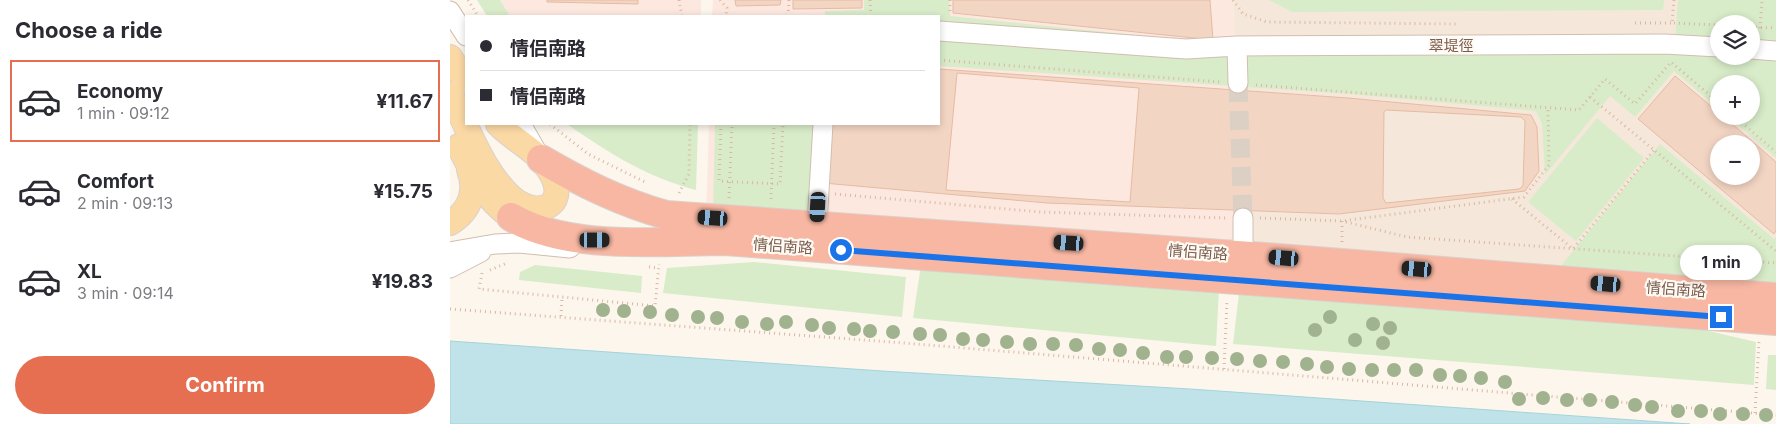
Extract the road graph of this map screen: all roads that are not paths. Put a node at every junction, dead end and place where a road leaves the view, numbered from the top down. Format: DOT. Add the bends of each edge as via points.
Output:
graph roads {
  1 [pos="450,11"];
  2 [pos="940,31"];
  3 [pos="465,34"];
  4 [pos="1237,46"];
  5 [pos="1710,46"];
  6 [pos="1760,50"];
  7 [pos="1776,51"];
  8 [pos="450,57"];
  9 [pos="465,80"];
  10 [pos="1238,83"];
  11 [pos="450,94"];
  12 [pos="465,122"];
  13 [pos="466,125"];
  14 [pos="499,125"];
  15 [pos="522,125"];
  16 [pos="823,125"];
  17 [pos="450,127"];
  18 [pos="463,154"];
  19 [pos="541,160"];
  20 [pos="511,217"];
  21 [pos="1243,218"];
  22 [pos="450,223"];
  23 [pos="817,226"];
  24 [pos="726,230"];
  25 [pos="495,244"];
  26 [pos="450,252"];
  27 [pos="450,268"];
  28 [pos="1238,272"];
  29 [pos="1776,297"];
  30 [pos="1768,321"];
  1 -- 3 [label="street"];
  2 -- 4 [label="street, 翠堤徑" via="1186,48"];
  4 -- 5 [label="street, 翠堤徑"];
  4 -- 10 [label="street"];
  6 -- 7 [label="street"];
  8 -- 9 [label="main road"];
  11 -- 12 [label="main road"];
  13 -- 19 [label="main road" via="501,186 519,204 542,209 554,202 557,188"];
  14 -- 19 [label="main road"];
  15 -- 19 [label="street"];
  16 -- 23 [label="street"];
  17 -- 18 [label="main road"];
  18 -- 20 [label="main road" via="487,196"];
  18 -- 22 [label="main road" via="473,186 471,200 465,211"];
  19 -- 24 [label="highway, 情侣南路" via="593,189 642,208"];
  20 -- 24 [label="highway, 情侣南路" via="542,232 595,240"];
  21 -- 28 [label="street"];
  23 -- 24 [label="highway, 情侣南路" via="770,222"];
  23 -- 28 [label="highway, 情侣南路"];
  24 -- 25 [label="street" via="693,254 654,256"];
  24 -- 28 [label="highway, 情侣南路"];
  25 -- 26 [label="street"];
  25 -- 27 [label="street"];
  28 -- 29 [label="highway, 情侣南路"];
  28 -- 30 [label="highway, 情侣南路"];
}
